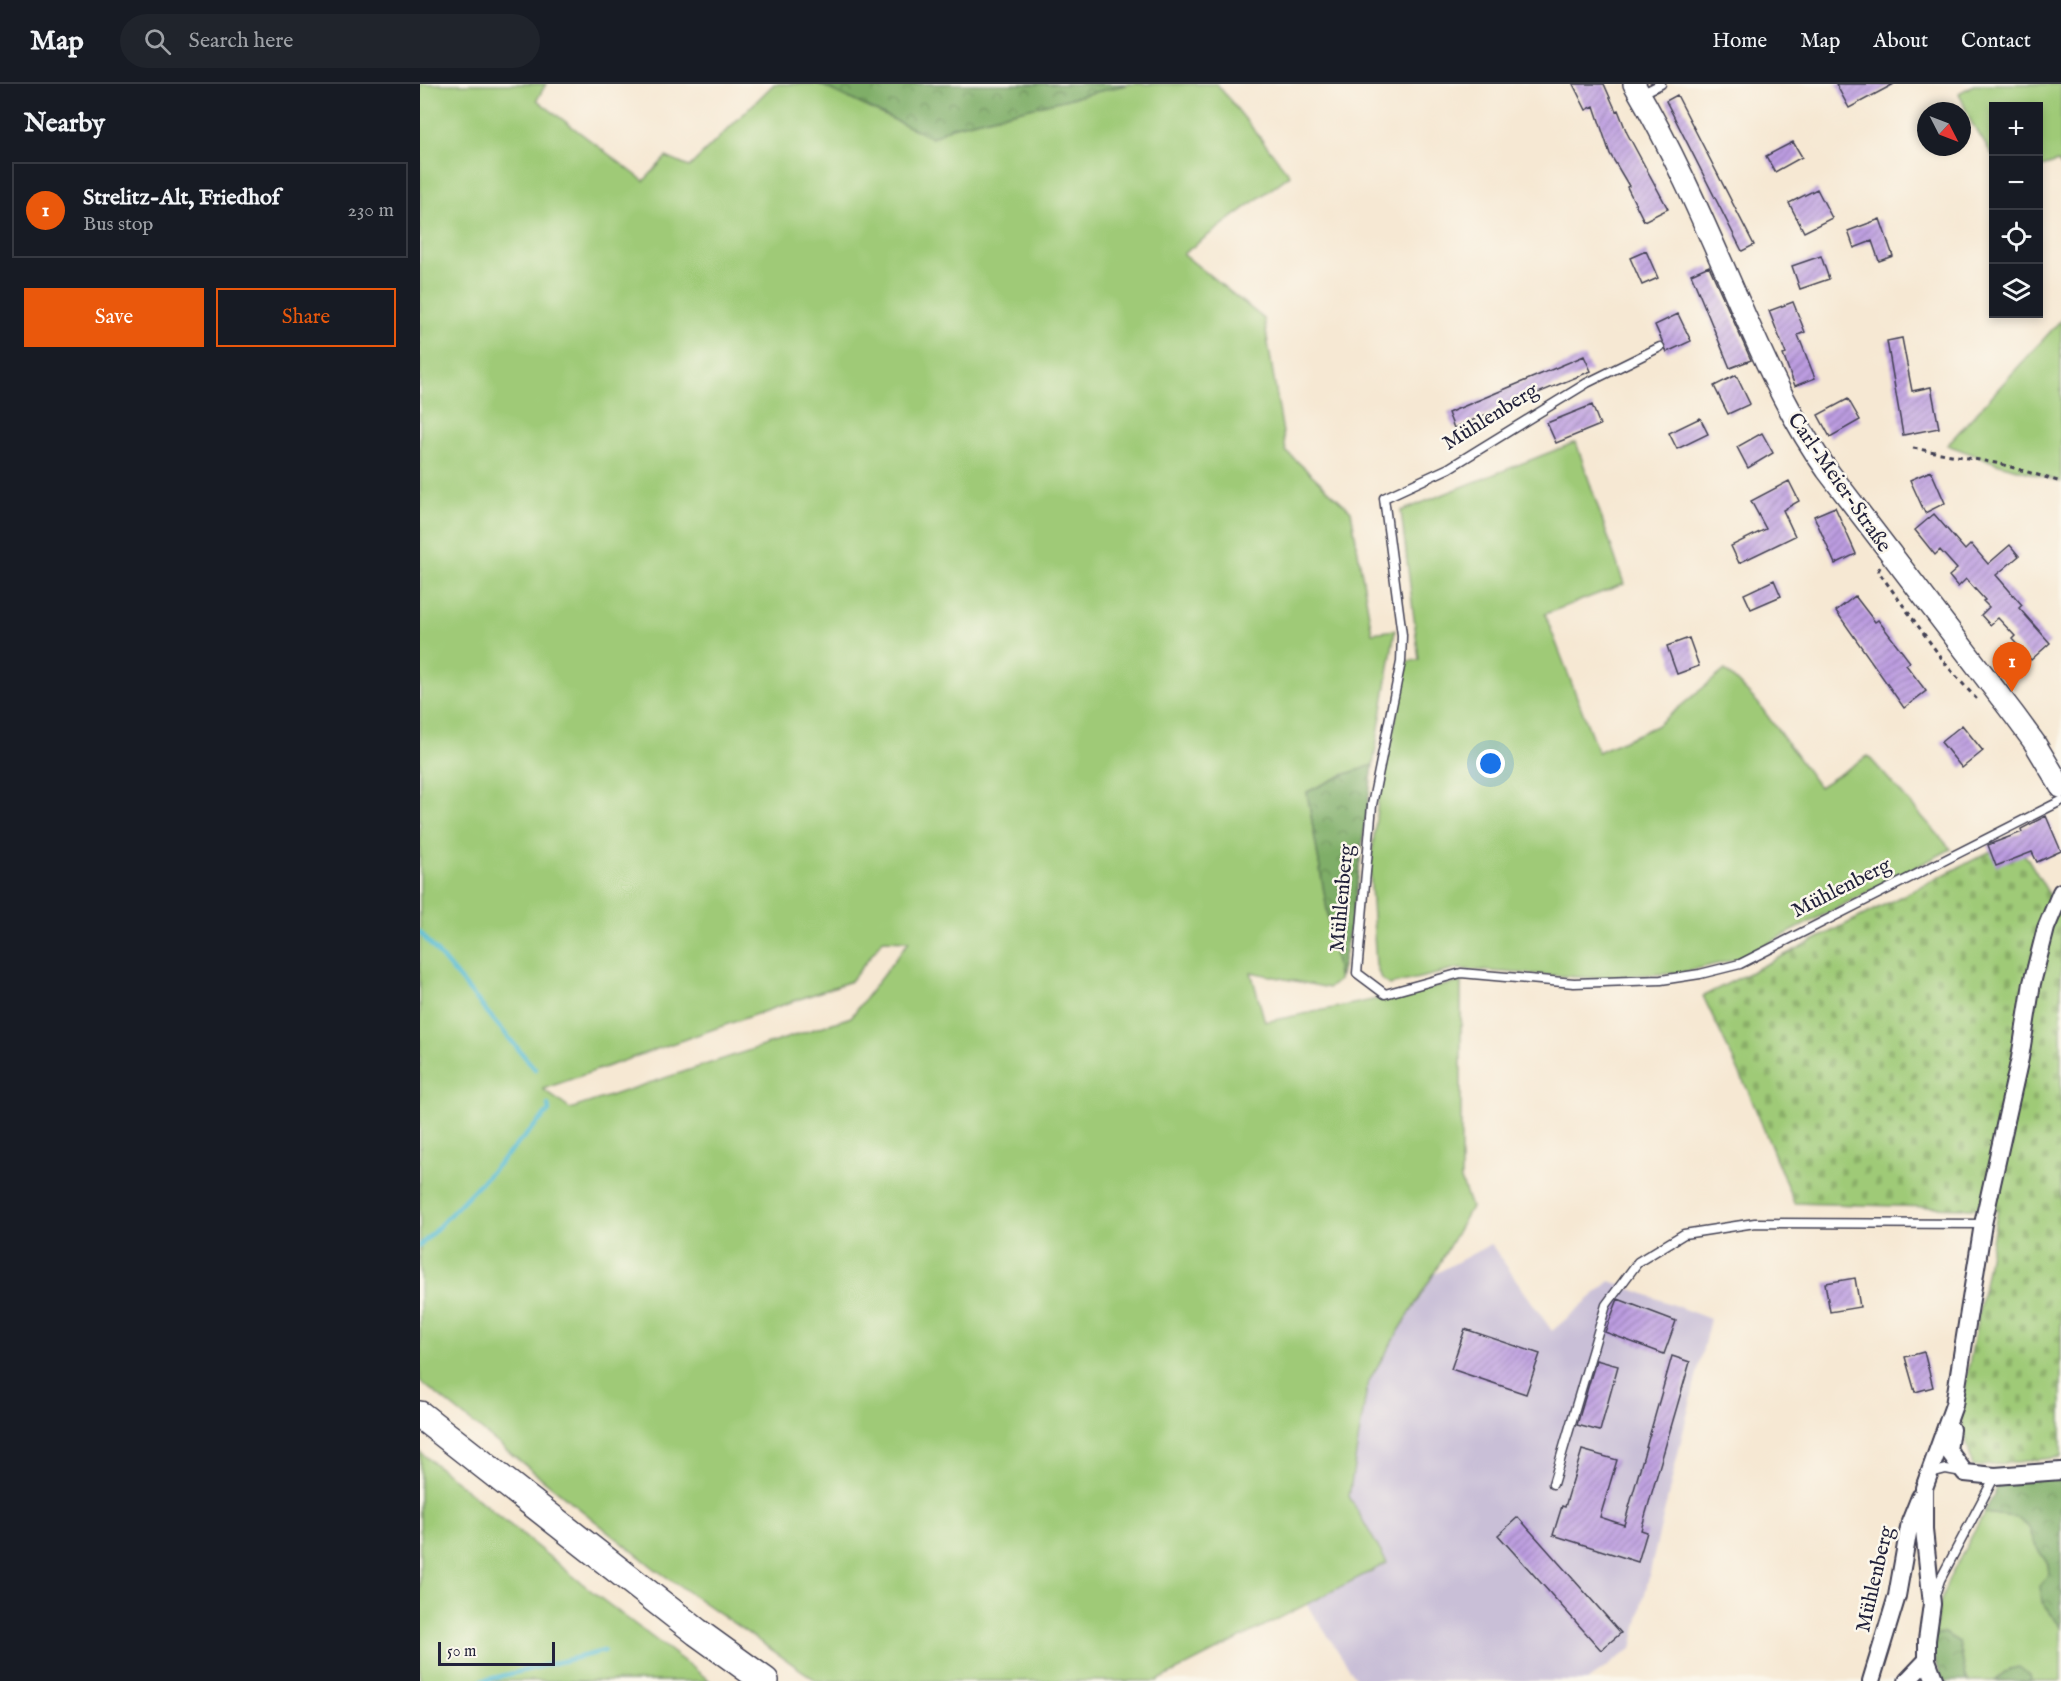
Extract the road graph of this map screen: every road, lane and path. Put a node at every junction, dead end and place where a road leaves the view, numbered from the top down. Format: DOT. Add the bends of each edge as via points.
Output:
graph roads {
  1 [pos="1661,84"];
  2 [pos="1637,89"];
  3 [pos="1660,347"];
  4 [pos="1913,448"];
  5 [pos="2061,482"];
  6 [pos="2061,787"];
  7 [pos="2061,801"];
  8 [pos="2061,892"];
  9 [pos="1983,1224"];
  10 [pos="1954,1405"];
  11 [pos="420,1415"];
  12 [pos="2061,1471"];
  13 [pos="1965,1473"];
  14 [pos="1995,1476"];
  15 [pos="1927,1480"];
  16 [pos="1553,1484"];
  17 [pos="1932,1604"];
  18 [pos="1927,1660"];
  19 [pos="765,1681"];
  20 [pos="1871,1681"];
  21 [pos="1907,1681"];
  22 [pos="1935,1681"];
  1 -- 2 [label="lane"];
  2 -- 6 [label="street, Carl-Meier-Straße" via="1658,124 1771,373 1804,436 2015,716"];
  3 -- 7 [label="lane, Mühlenberg" via="1587,383 1449,468 1384,498 1402,635 1401,662 1372,805 1357,973 1385,994 1461,973 1574,983 1661,980 1720,969 1740,964"];
  4 -- 5 [label="path" via="2001,464"];
  8 -- 9 [label="street, Mühlenberg" via="2046,928 2032,983 2020,1058"];
  9 -- 10 [label="street, Mühlenberg"];
  9 -- 16 [label="lane" via="1755,1223 1684,1234 1665,1245 1638,1262 1606,1305"];
  10 -- 13 [label="street, Mühlenberg" via="1948,1450"];
  10 -- 15 [label="street, Mühlenberg"];
  11 -- 19 [label="main road" via="687,1625"];
  12 -- 14 [label="street"];
  13 -- 14 [label="street"];
  13 -- 15 [label="lane" via="1946,1469"];
  14 -- 17 [label="lane" via="1940,1580"];
  15 -- 17 [label="street, Mühlenberg" via="1924,1530"];
  15 -- 20 [label="street, Mühlenberg" via="1910,1522 1897,1596"];
  17 -- 18 [label="street, Mühlenberg"];
  18 -- 21 [label="street"];
  18 -- 22 [label="street, Mühlenberg"];
}
